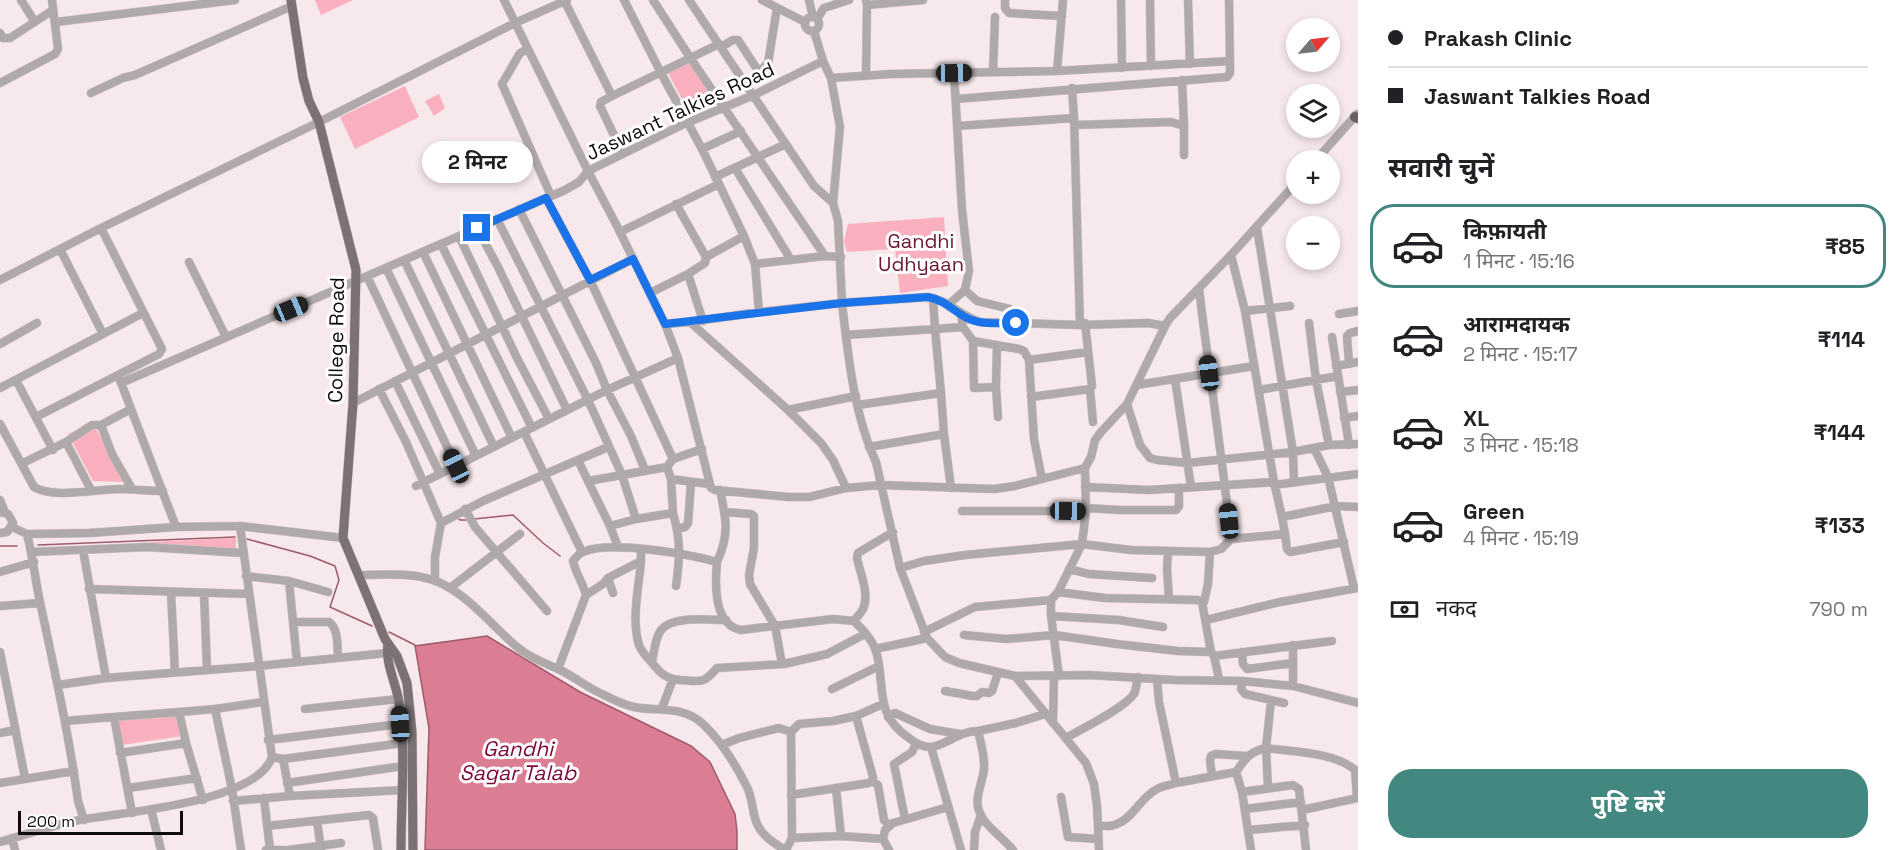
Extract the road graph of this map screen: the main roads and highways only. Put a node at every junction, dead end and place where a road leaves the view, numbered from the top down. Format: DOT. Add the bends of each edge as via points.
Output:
graph roads {
  1 [pos="292,3"];
  2 [pos="387,649"];
  3 [pos="401,850"];
  4 [pos="413,850"];
  1 -- 2 [label="main road, College Road" via="303,78 319,123 356,270 353,403 343,538"];
  2 -- 3 [label="main road, College Road" via="403,743"];
  2 -- 4 [label="main road, College Road" via="397,656 406,683 412,732"];
}
